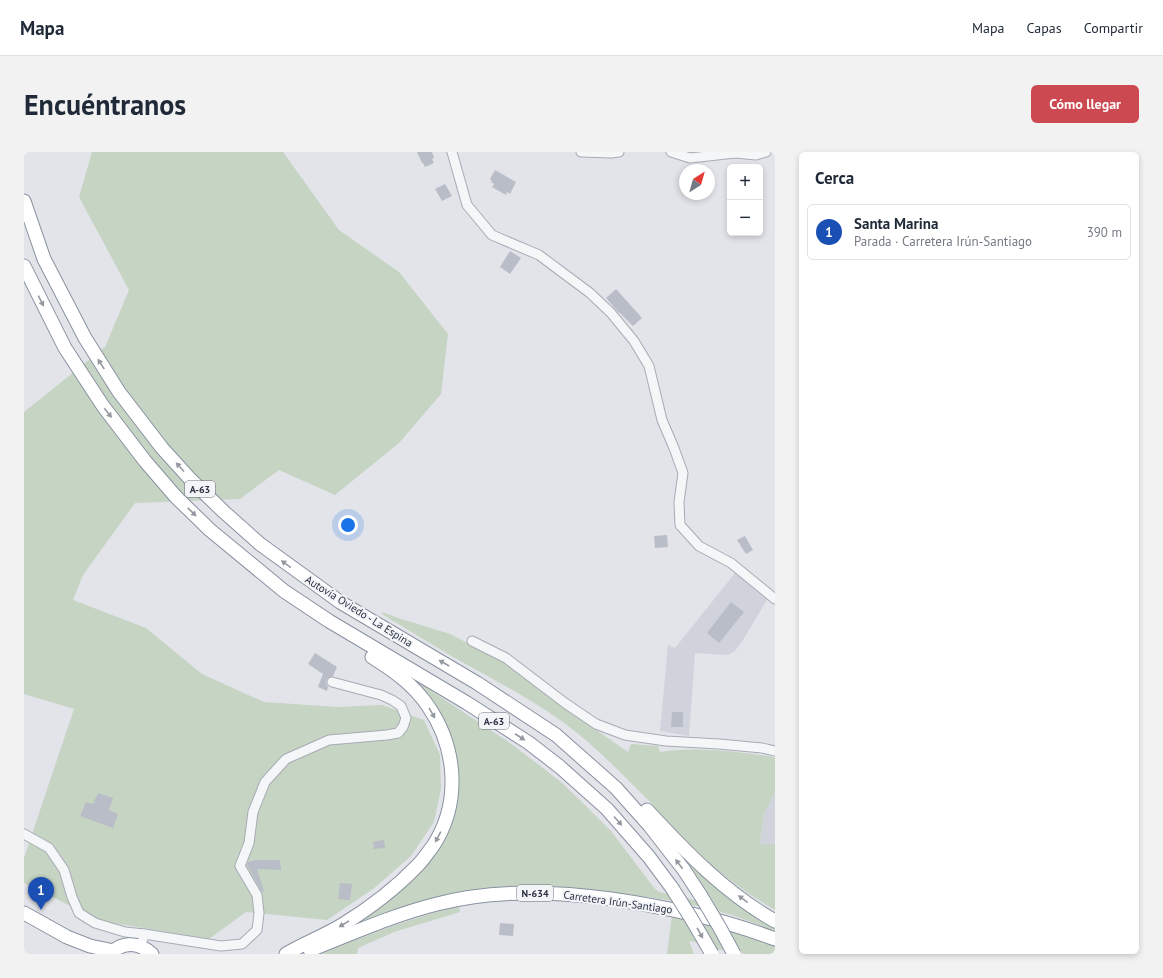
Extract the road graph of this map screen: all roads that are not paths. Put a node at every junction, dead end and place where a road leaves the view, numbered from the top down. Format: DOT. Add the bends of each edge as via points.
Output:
graph roads {
  1 [pos="452,152"];
  2 [pos="580,152"];
  3 [pos="619,152"];
  4 [pos="671,152"];
  5 [pos="766,152"];
  6 [pos="24,201"];
  7 [pos="24,266"];
  8 [pos="284,592"];
  9 [pos="775,599"];
  10 [pos="472,640"];
  11 [pos="332,682"];
  12 [pos="477,683"];
  13 [pos="775,751"];
  14 [pos="24,834"];
  15 [pos="24,913"];
  16 [pos="775,921"];
  17 [pos="66,937"];
  18 [pos="775,939"];
  19 [pos="143,940"];
  20 [pos="112,952"];
  21 [pos="85,954"];
  22 [pos="152,954"];
  23 [pos="286,954"];
  24 [pos="298,954"];
  25 [pos="712,954"];
  26 [pos="734,954"];
  1 -- 9 [label="street" via="467,205 492,235 539,255 558,269 590,293 634,341 649,366 662,420 683,473 679,502 680,525 699,546 731,563"];
  2 -- 3 [label="street"];
  4 -- 5 [label="street" via="690,158 735,153 756,155"];
  12 -- 6 [label="highway, Autovía Oviedo - La Espina / A-63, one-way" via="340,602 260,544 191,480 162,448 119,392 85,338 44,259"];
  7 -- 8 [label="highway, Autovía Oviedo - La Espina / A-63, one-way" via="65,348 103,406 145,461 176,497 210,530"];
  8 -- 23 [label="highway, one-way" via="311,616 397,673 414,688 428,706 441,730 451,764 452,787 444,825 419,864 359,914"];
  8 -- 25 [label="highway, Autovía Oviedo - La Espina / A-63, one-way, bridge" via="467,703 536,748 560,767 607,809 649,857 672,888"];
  10 -- 13 [label="street" via="506,658 596,724 625,735"];
  11 -- 19 [label="street" via="392,700 401,706 406,718 398,733 329,740 286,759 265,782 253,812 249,843 240,866 257,895 257,930 242,944 221,946"];
  16 -- 12 [label="highway, one-way" via="726,888 591,756 512,699"];
  26 -- 12 [label="highway, Autovía Oviedo - La Espina / A-63, one-way, bridge" via="684,870 616,788 556,735"];
  14 -- 19 [label="street" via="49,848 64,870 80,913 95,923"];
  15 -- 17 [label="highway"];
  17 -- 20 [label="highway"];
  17 -- 21 [label="highway"];
  18 -- 24 [label="highway, Carretera Irún-Santiago / N-634" via="722,922 649,904 532,892 456,900 417,909"];
  19 -- 20 [label="highway"];
  19 -- 22 [label="highway"];
}
